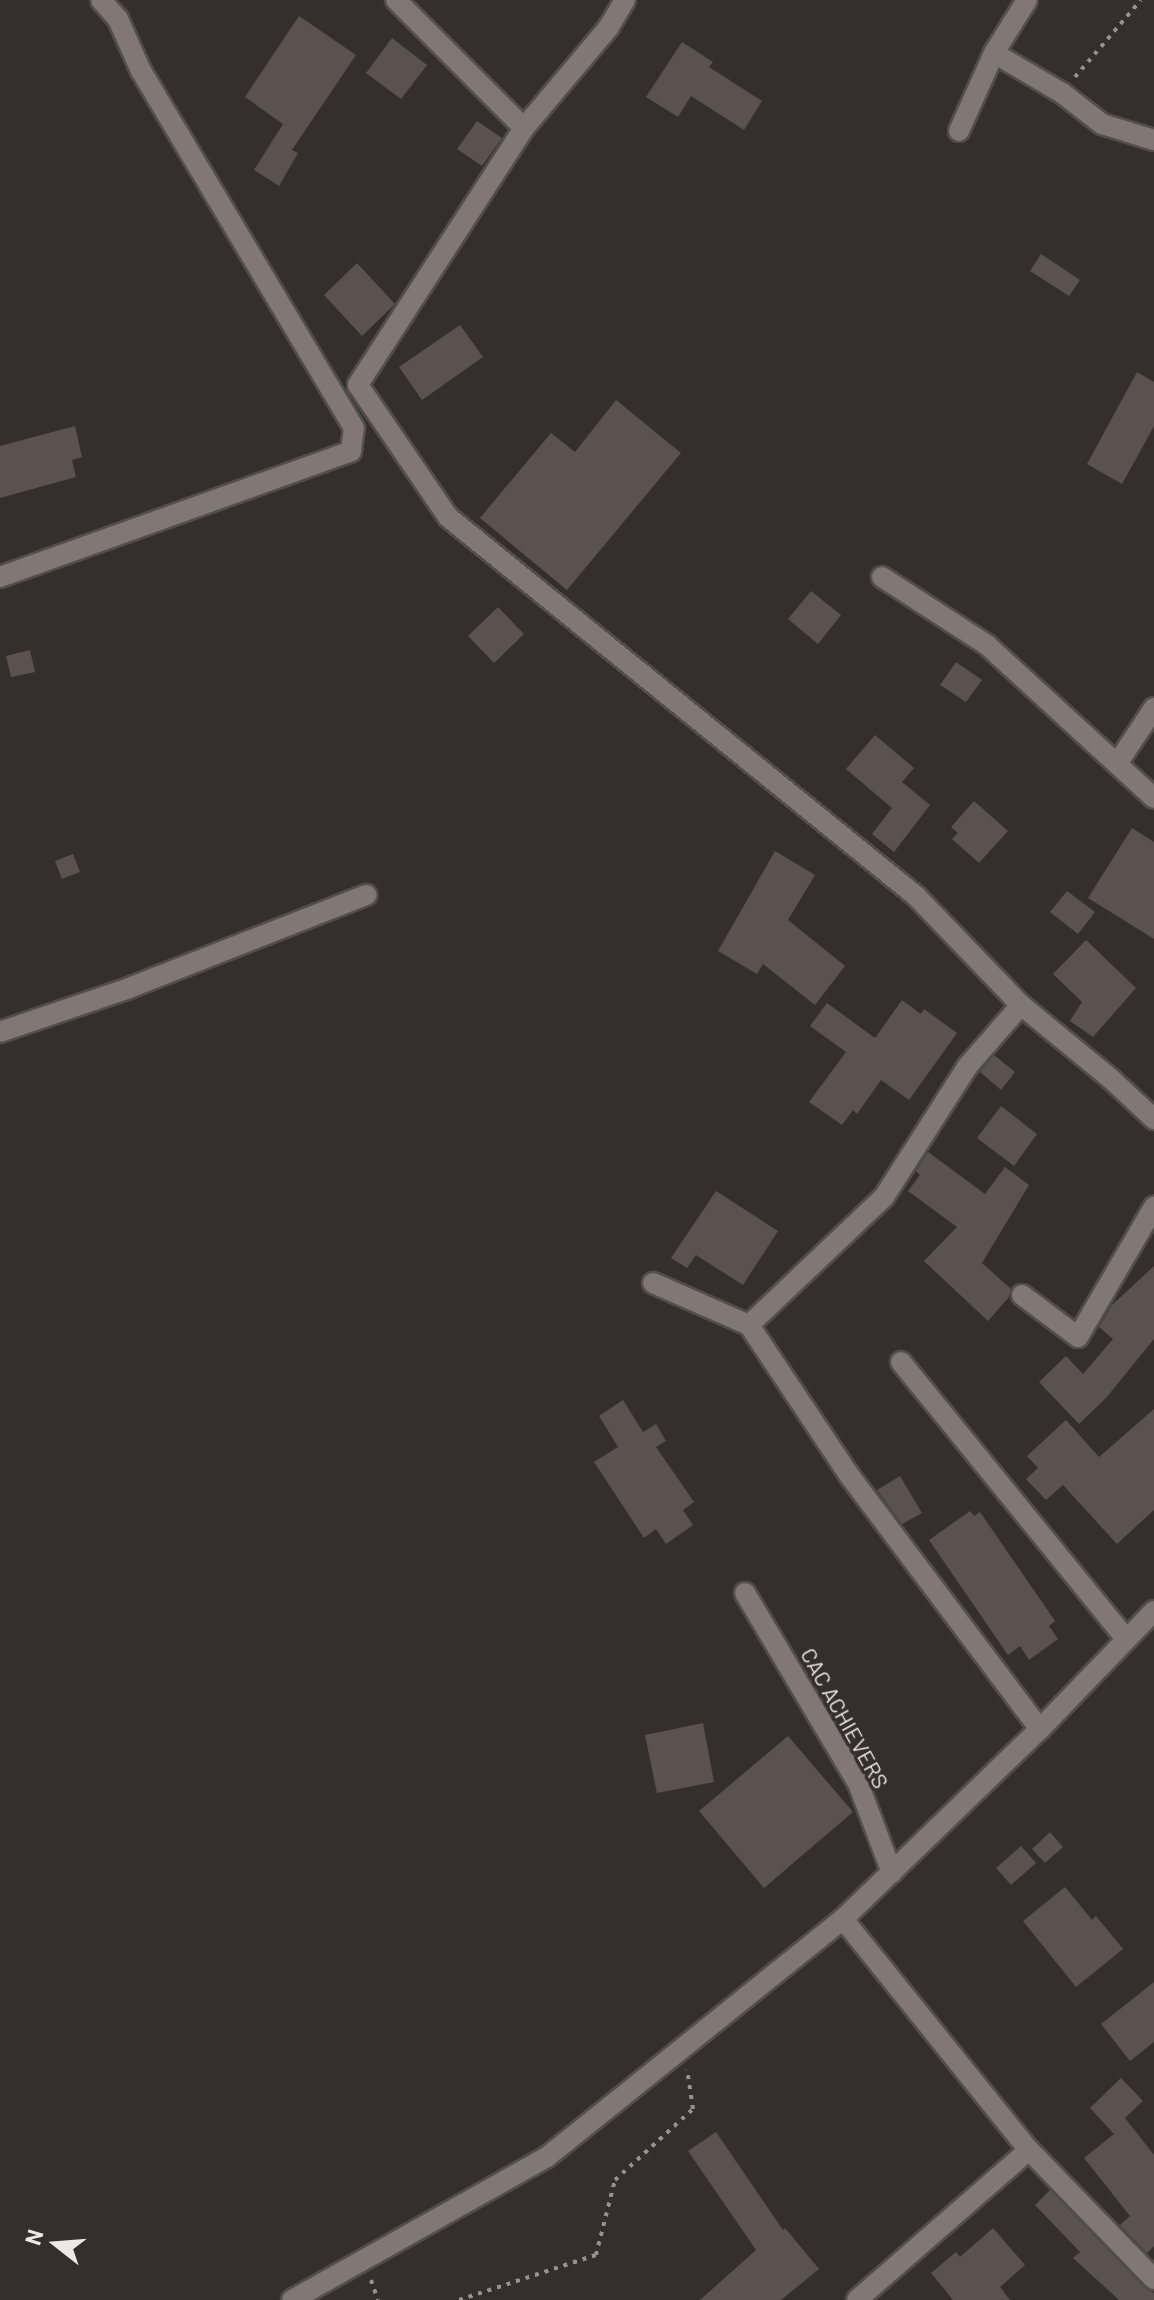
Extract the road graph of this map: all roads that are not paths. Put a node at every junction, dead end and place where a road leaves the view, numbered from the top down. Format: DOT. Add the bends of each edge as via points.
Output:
graph roads {
  1 [pos="101,0"];
  2 [pos="396,0"];
  3 [pos="625,0"];
  4 [pos="1027,0"];
  5 [pos="994,53"];
  6 [pos="524,128"];
  7 [pos="959,131"];
  8 [pos="1154,140"];
  9 [pos="0,577"];
  10 [pos="882,577"];
  11 [pos="1154,708"];
  12 [pos="1117,764"];
  13 [pos="1154,798"];
  14 [pos="366,895"];
  15 [pos="1021,1005"];
  16 [pos="0,1032"];
  17 [pos="1154,1119"];
  18 [pos="1154,1207"];
  19 [pos="653,1283"];
  20 [pos="1022,1295"];
  21 [pos="749,1325"];
  22 [pos="901,1362"];
  23 [pos="745,1593"];
  24 [pos="1154,1611"];
  25 [pos="1125,1638"];
  26 [pos="1040,1729"];
  27 [pos="892,1873"];
  28 [pos="843,1919"];
  29 [pos="1029,2150"];
  30 [pos="1154,2279"];
  31 [pos="292,2300"];
  32 [pos="857,2300"];
  1 -- 9 [label="street" via="118,19 141,71 354,428 351,451"];
  2 -- 6 [label="street"];
  3 -- 6 [label="street" via="609,27"];
  4 -- 5 [label="street"];
  5 -- 7 [label="street"];
  5 -- 8 [label="street" via="1102,124"];
  6 -- 15 [label="street" via="358,385 448,517 916,896"];
  10 -- 12 [label="street" via="987,645"];
  11 -- 12 [label="street"];
  12 -- 13 [label="street"];
  14 -- 16 [label="street" via="129,988"];
  15 -- 17 [label="street"];
  15 -- 21 [label="street" via="967,1067 884,1197"];
  18 -- 20 [label="street" via="1078,1337"];
  19 -- 21 [label="street"];
  21 -- 26 [label="street" via="849,1475"];
  22 -- 25 [label="street"];
  23 -- 27 [label="street, CAC ACHIEVERS" via="858,1783"];
  24 -- 25 [label="street"];
  25 -- 26 [label="street"];
  26 -- 27 [label="street"];
  27 -- 28 [label="street"];
  28 -- 29 [label="street"];
  28 -- 31 [label="street" via="547,2157"];
  29 -- 30 [label="street"];
  29 -- 32 [label="street"];
}
